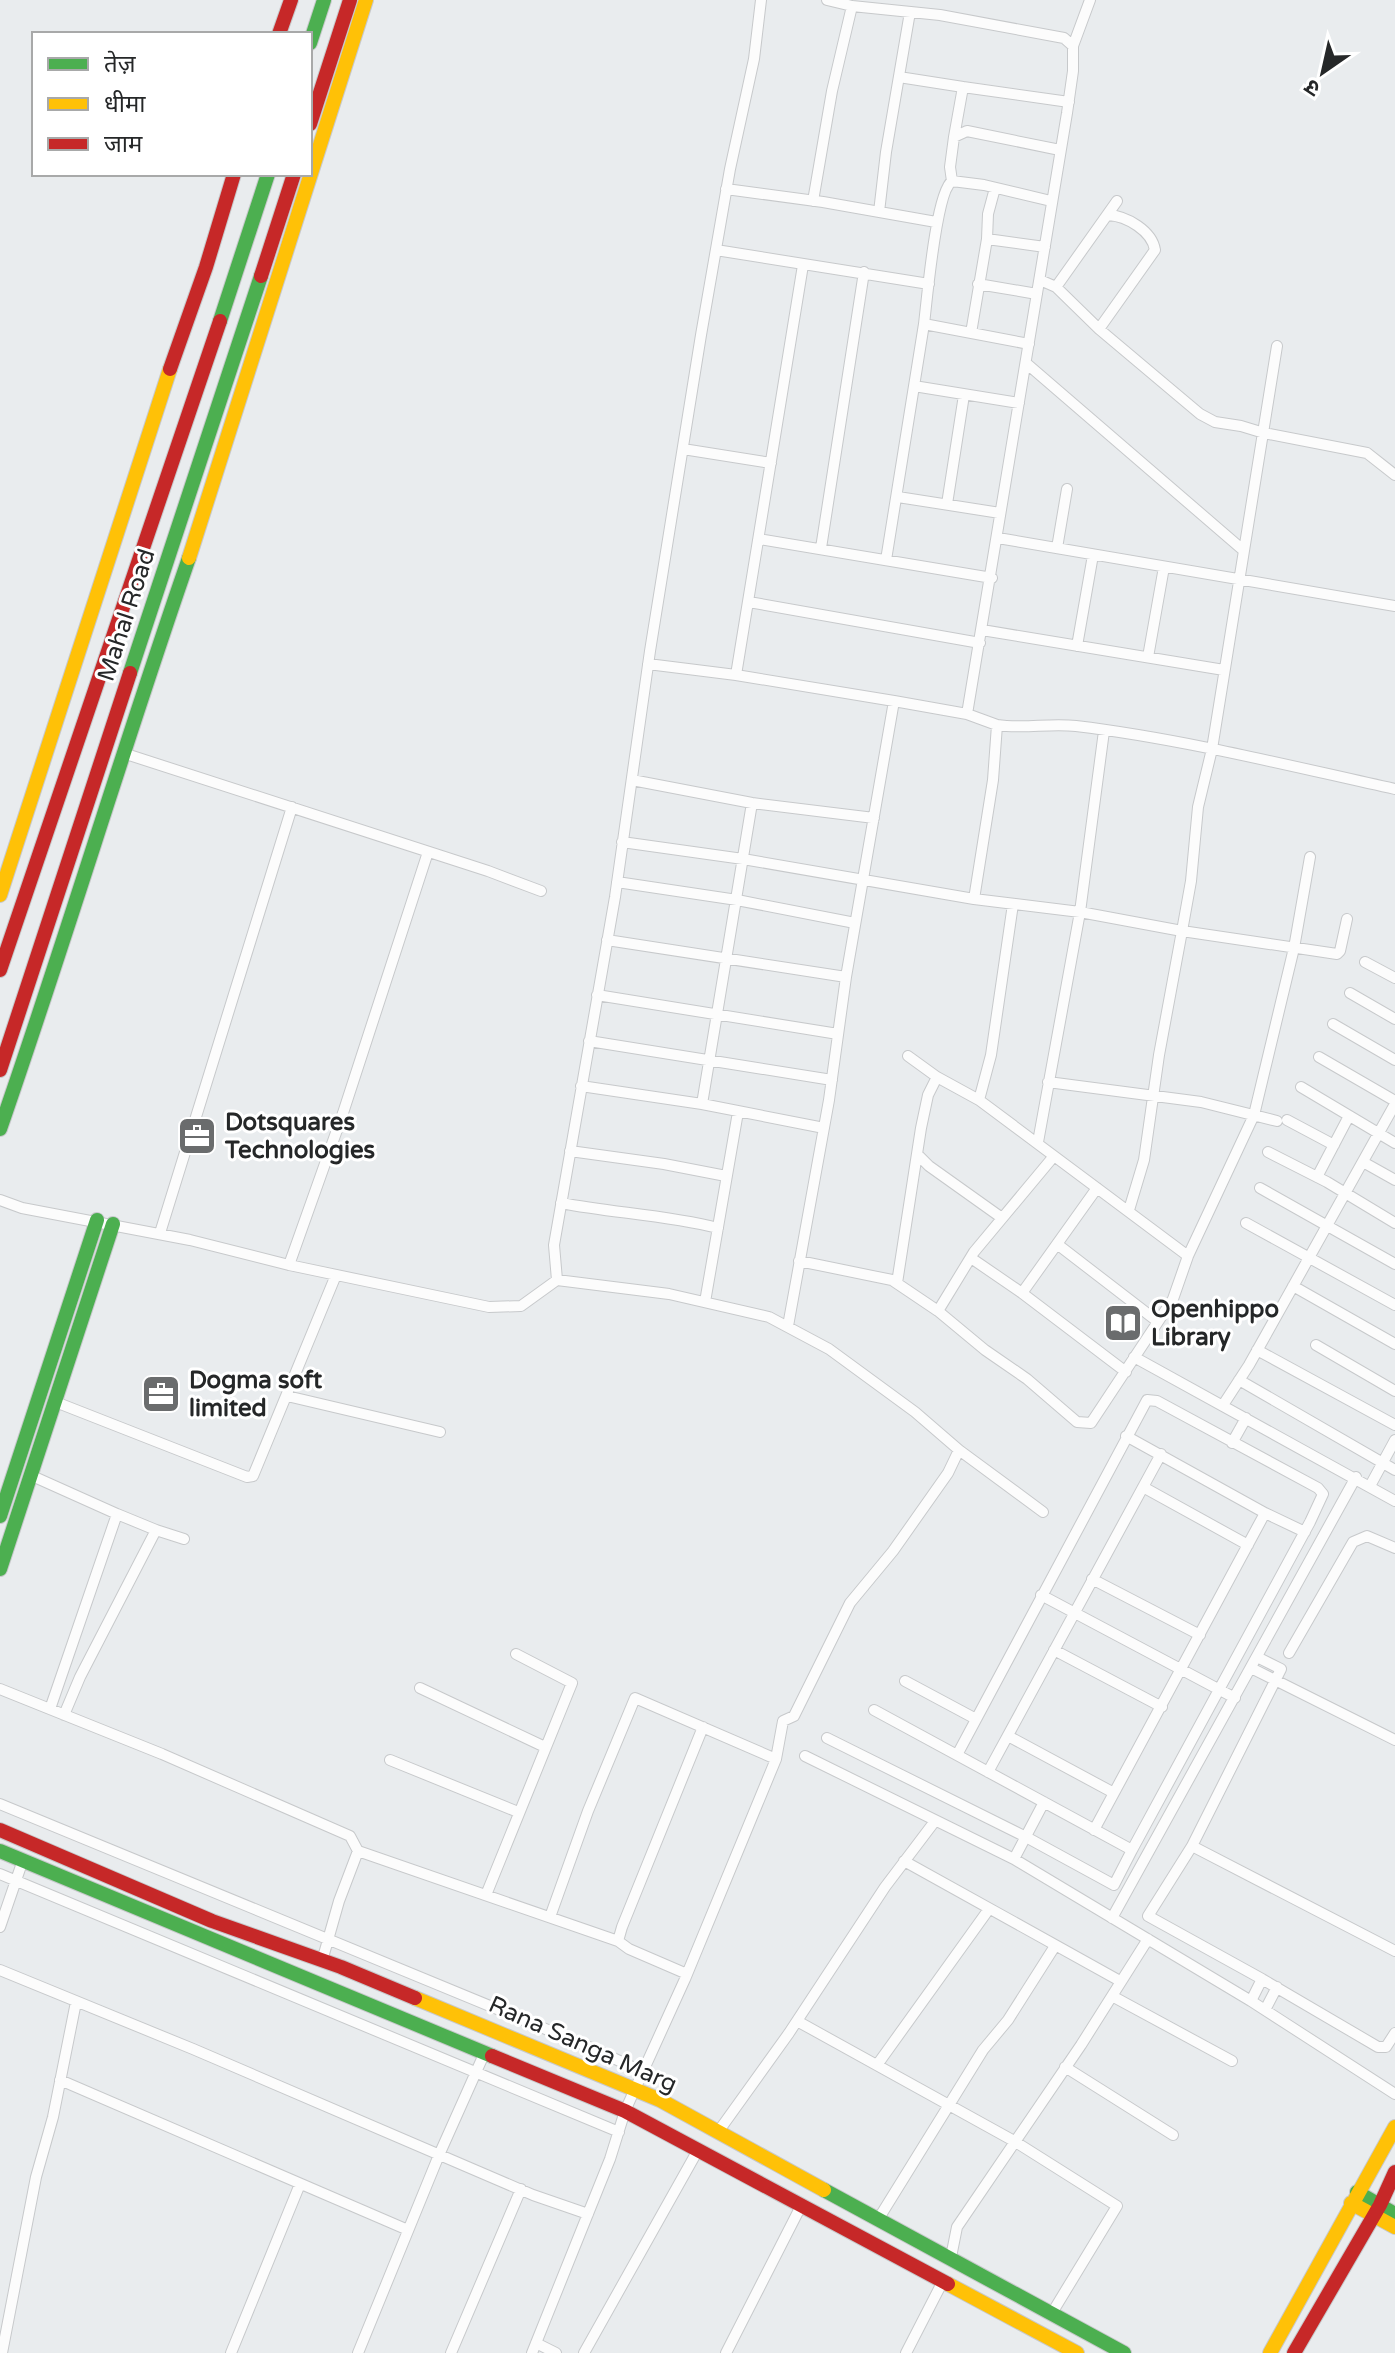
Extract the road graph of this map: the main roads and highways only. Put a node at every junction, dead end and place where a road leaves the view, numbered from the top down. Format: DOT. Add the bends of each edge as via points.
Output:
graph roads {
  1 [pos="291,0"];
  2 [pos="324,0"];
  3 [pos="350,0"];
  4 [pos="366,0"];
  5 [pos="280,32"];
  6 [pos="312,37"];
  7 [pos="312,118"];
  8 [pos="312,171"];
  9 [pos="233,176"];
  10 [pos="267,176"];
  11 [pos="293,176"];
  12 [pos="310,176"];
  13 [pos="0,895"];
  14 [pos="0,970"];
  15 [pos="0,1070"];
  16 [pos="0,1129"];
  17 [pos="97,1220"];
  18 [pos="113,1224"];
  19 [pos="0,1516"];
  20 [pos="0,1569"];
  21 [pos="0,1830"];
  22 [pos="0,1851"];
  23 [pos="1395,2127"];
  24 [pos="1395,2172"];
  25 [pos="1354,2198"];
  26 [pos="1376,2210"];
  27 [pos="1395,2214"];
  28 [pos="1395,2227"];
  29 [pos="1067,2351"];
  30 [pos="1124,2353"];
  31 [pos="1270,2353"];
  32 [pos="1294,2353"];
  1 -- 5 [label="main road"];
  2 -- 6 [label="main road"];
  3 -- 7 [label="main road"];
  4 -- 8 [label="main road"];
  9 -- 13 [label="main road"];
  10 -- 14 [label="main road, Mahal Road"];
  11 -- 15 [label="main road, Mahal Road"];
  12 -- 16 [label="main road"];
  17 -- 19 [label="main road"];
  18 -- 20 [label="main road"];
  21 -- 30 [label="main road, Rana Sanga Marg" via="212,1921 481,2023 637,2090"];
  22 -- 29 [label="main road, Rana Sanga Marg" via="625,2111"];
  23 -- 25 [label="main road"];
  24 -- 26 [label="main road"];
  25 -- 26 [label="main road"];
  25 -- 31 [label="main road"];
  26 -- 27 [label="main road"];
  26 -- 28 [label="main road"];
  26 -- 32 [label="main road"];
}
